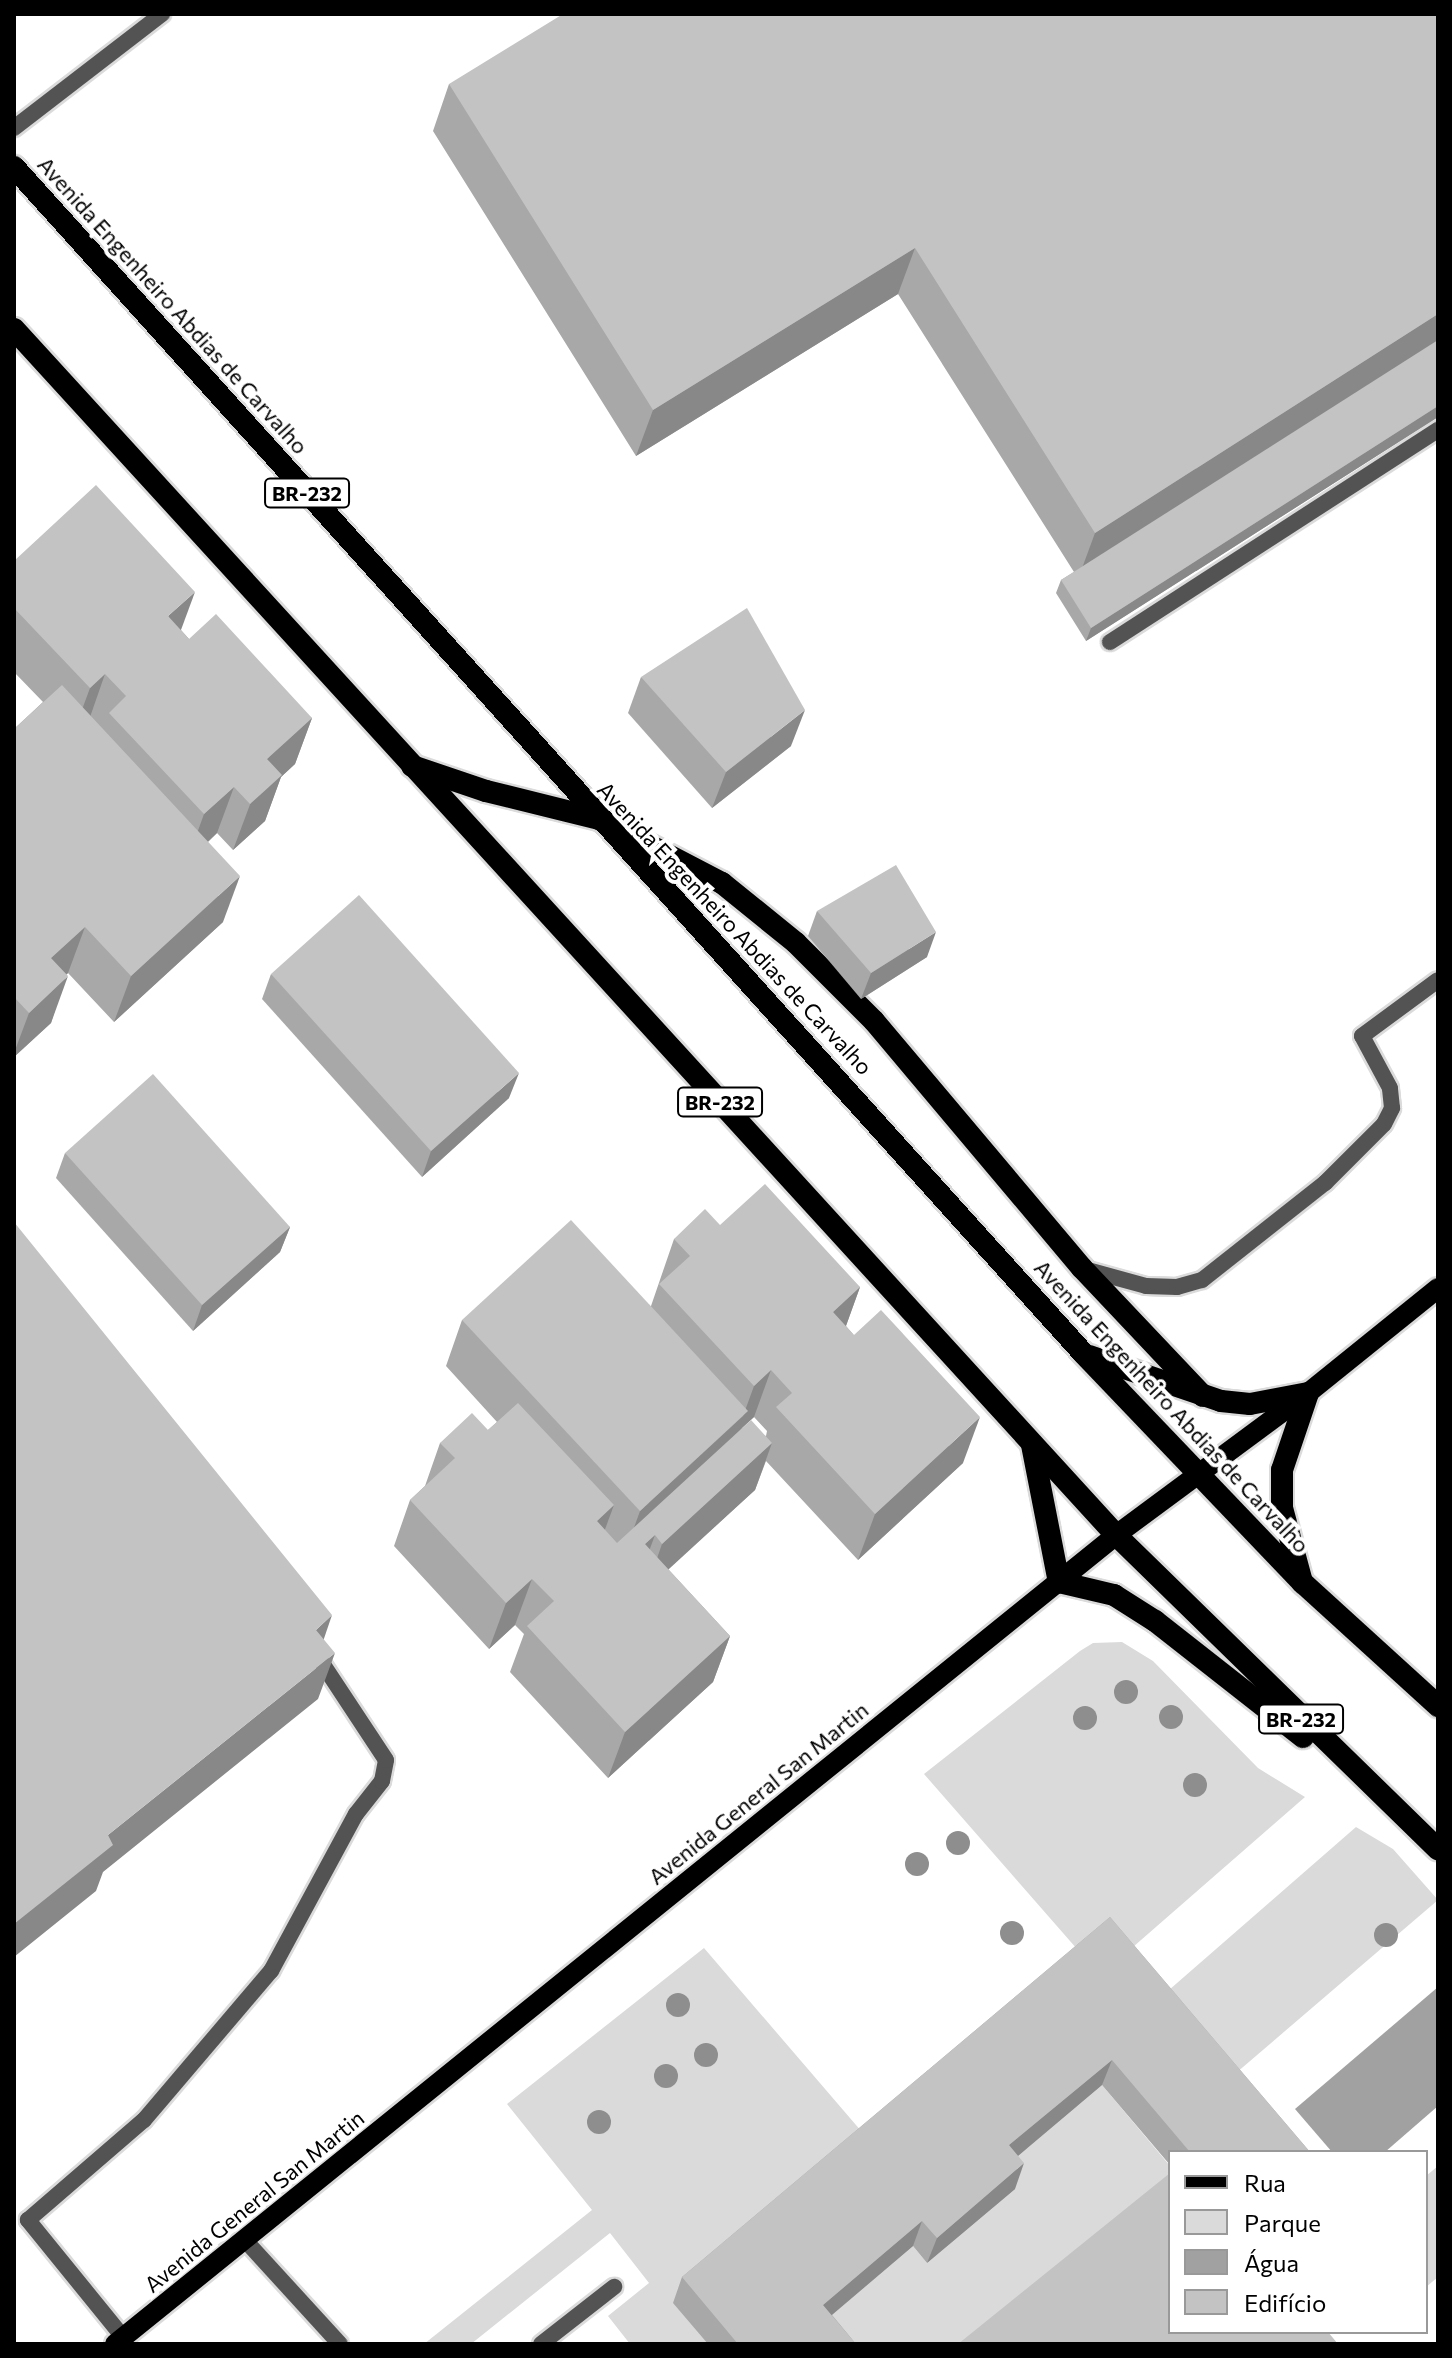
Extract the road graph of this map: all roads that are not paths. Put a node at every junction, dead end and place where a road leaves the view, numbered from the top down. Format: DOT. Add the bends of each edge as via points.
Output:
graph roads {
  1 [pos="162,14"];
  2 [pos="14,128"];
  3 [pos="14,167"];
  4 [pos="18,341"];
  5 [pos="1438,430"];
  6 [pos="1110,642"];
  7 [pos="407,764"];
  8 [pos="599,819"];
  9 [pos="1438,980"];
  10 [pos="1082,1268"];
  11 [pos="1438,1288"];
  12 [pos="1084,1354"];
  13 [pos="1308,1393"];
  14 [pos="1203,1396"];
  15 [pos="1031,1442"];
  16 [pos="1196,1473"];
  17 [pos="1116,1535"];
  18 [pos="1059,1582"];
  19 [pos="1303,1583"];
  20 [pos="1155,1621"];
  21 [pos="1225,1645"];
  22 [pos="312,1646"];
  23 [pos="1438,1706"];
  24 [pos="1376,1792"];
  25 [pos="1438,1833"];
  26 [pos="1438,1849"];
  27 [pos="244,2239"];
  28 [pos="614,2287"];
  29 [pos="119,2341"];
  30 [pos="340,2344"];
  31 [pos="541,2344"];
  1 -- 2 [label="lane"];
  3 -- 8 [label="highway, Avenida Engenheiro Abdias de Carvalho / BR-232"];
  4 -- 7 [label="highway, BR-232"];
  5 -- 6 [label="lane"];
  7 -- 8 [label="highway" via="486,791"];
  7 -- 15 [label="highway, BR-232"];
  8 -- 10 [label="highway" via="722,883 796,943 874,1021"];
  8 -- 12 [label="highway, Avenida Engenheiro Abdias de Carvalho / BR-232"];
  9 -- 10 [label="lane" via="1362,1036 1385,1077 1392,1108 1384,1124 1325,1183 1202,1280 1177,1287 1146,1286"];
  10 -- 14 [label="highway"];
  11 -- 13 [label="main road, Avenida General San Martin"];
  12 -- 14 [label="highway"];
  12 -- 16 [label="highway, Avenida Engenheiro Abdias de Carvalho / BR-232"];
  13 -- 14 [label="highway" via="1250,1404"];
  13 -- 16 [label="main road, Avenida General San Martin"];
  13 -- 19 [label="highway" via="1282,1470 1282,1508"];
  15 -- 17 [label="highway, BR-232"];
  15 -- 18 [label="highway"];
  16 -- 17 [label="main road, Avenida General San Martin"];
  16 -- 19 [label="highway, Avenida Engenheiro Abdias de Carvalho / BR-232"];
  17 -- 18 [label="main road, Avenida General San Martin"];
  17 -- 21 [label="highway, BR-232"];
  18 -- 20 [label="highway" via="1114,1595"];
  18 -- 27 [label="main road, Avenida General San Martin"];
  19 -- 23 [label="highway, Avenida Engenheiro Abdias de Carvalho / BR-232"];
  20 -- 21 [label="highway"];
  20 -- 24 [label="highway"];
  21 -- 24 [label="highway, BR-232"];
  22 -- 29 [label="lane" via="334,1688 386,1760 382,1781 356,1814 271,1971 144,2120 28,2220"];
  24 -- 25 [label="highway"];
  24 -- 26 [label="highway, BR-232"];
  27 -- 29 [label="main road, Avenida General San Martin"];
  27 -- 30 [label="lane"];
  28 -- 31 [label="lane"];
}
